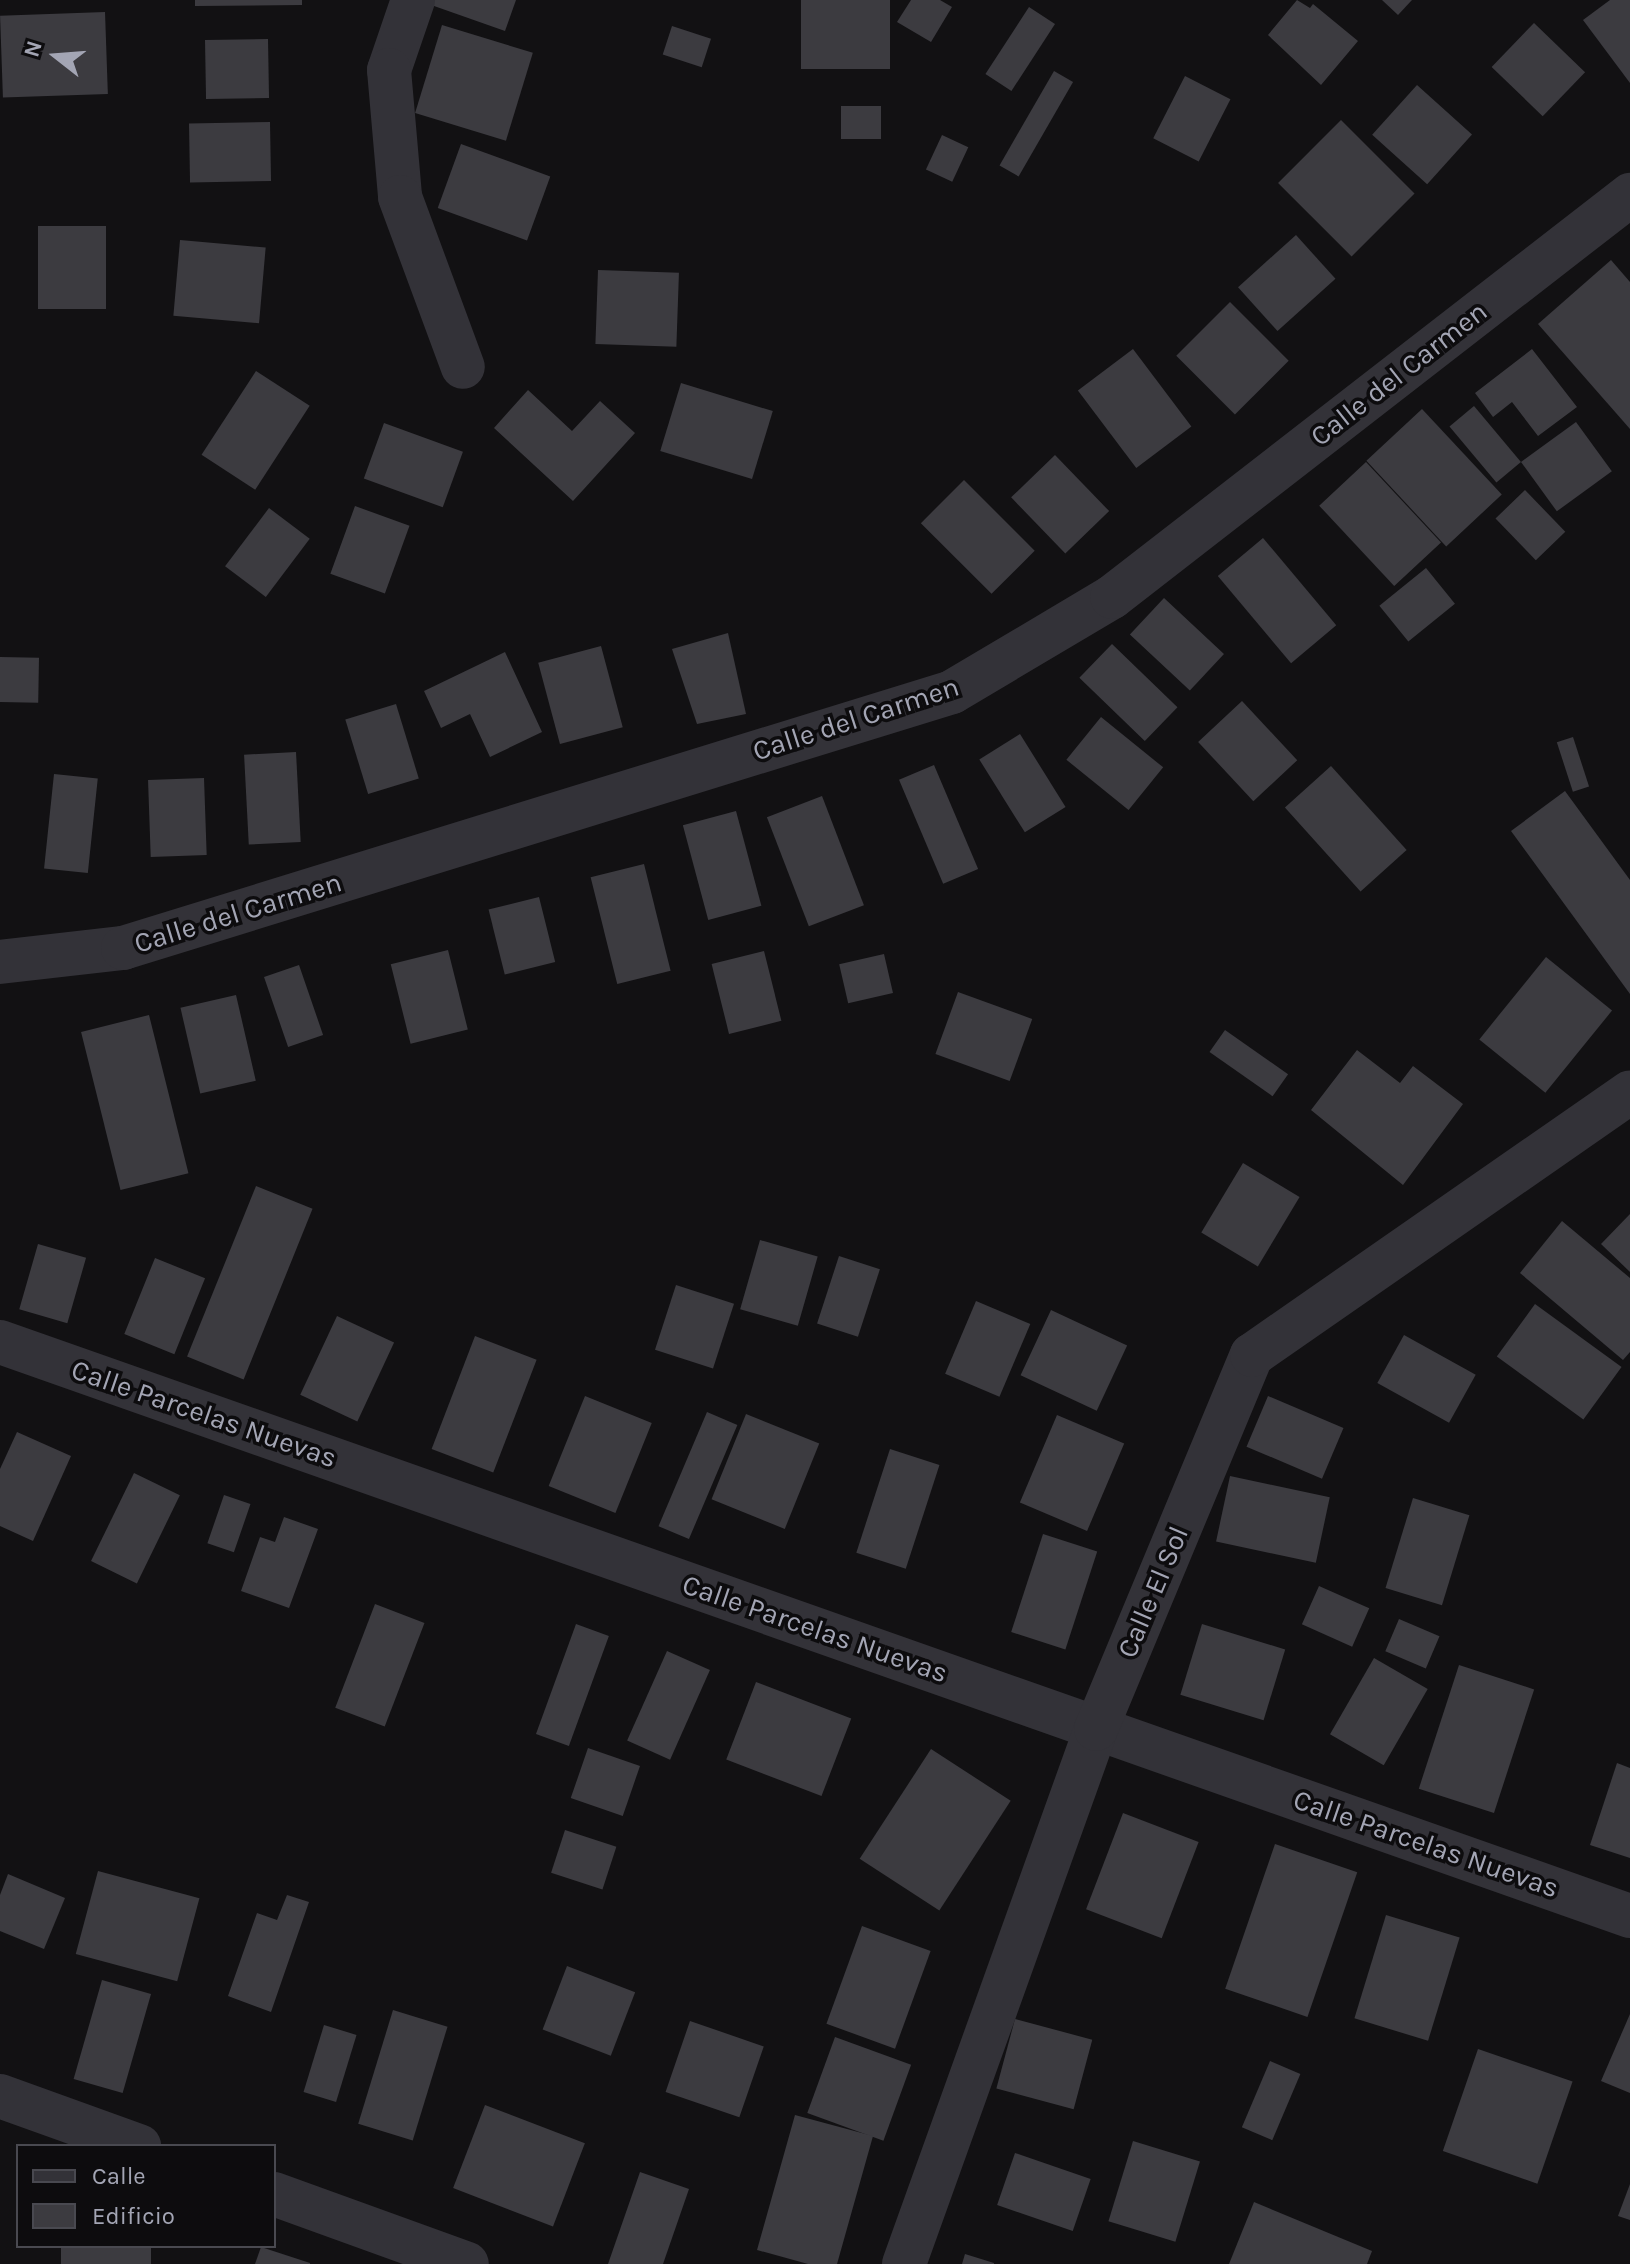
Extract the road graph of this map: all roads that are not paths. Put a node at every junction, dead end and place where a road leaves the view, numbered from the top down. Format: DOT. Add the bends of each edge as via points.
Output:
graph roads {
  1 [pos="413,0"];
  2 [pos="1630,195"];
  3 [pos="463,367"];
  4 [pos="0,962"];
  5 [pos="1630,1092"];
  6 [pos="0,1342"];
  7 [pos="1096,1729"];
  8 [pos="1630,1916"];
  9 [pos="0,2096"];
  10 [pos="133,2144"];
  11 [pos="276,2195"];
  12 [pos="467,2264"];
  13 [pos="904,2264"];
  1 -- 3 [label="street" via="389,70 400,197"];
  2 -- 4 [label="street, Calle del Carmen" via="1112,597 952,692 123,948"];
  5 -- 7 [label="street, Calle El Sol" via="1252,1355"];
  6 -- 7 [label="street, Calle Parcelas Nuevas"];
  7 -- 8 [label="street, Calle Parcelas Nuevas"];
  7 -- 13 [label="street, Calle El Sol"];
  9 -- 10 [label="street"];
  11 -- 12 [label="street"];
}
